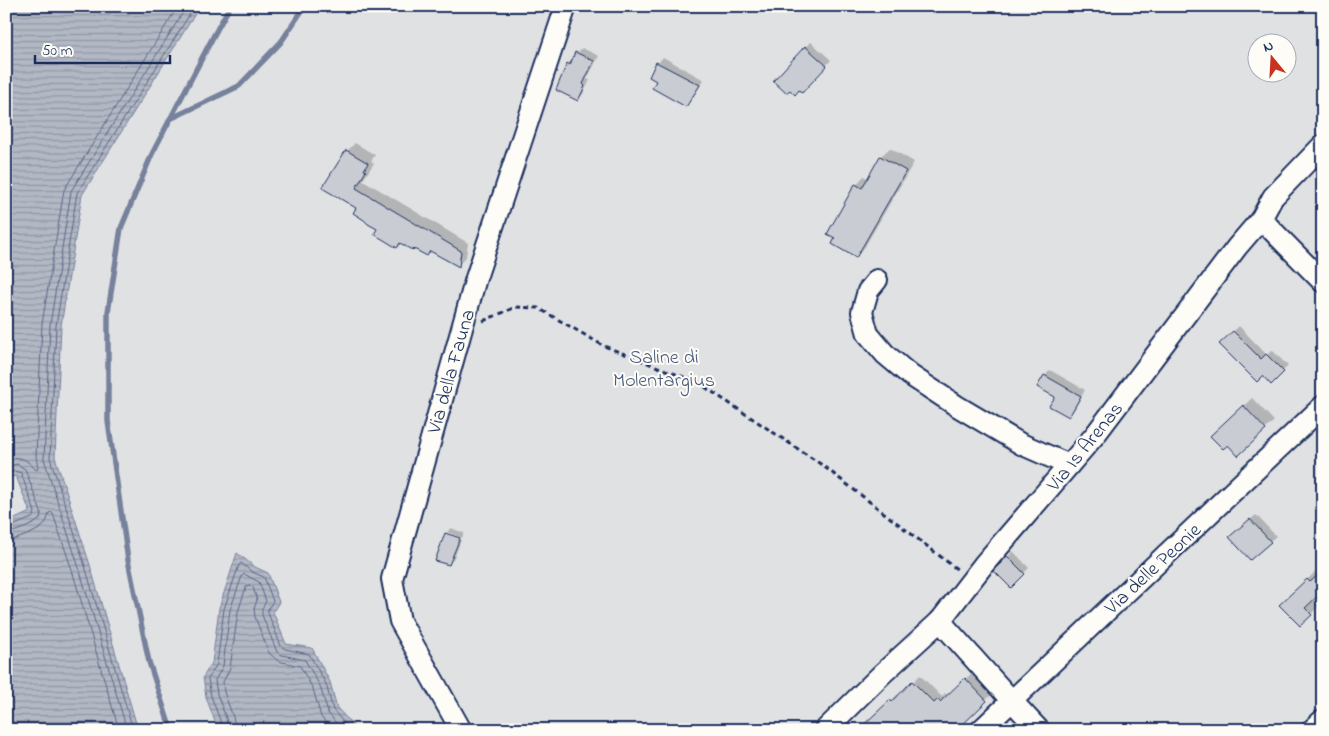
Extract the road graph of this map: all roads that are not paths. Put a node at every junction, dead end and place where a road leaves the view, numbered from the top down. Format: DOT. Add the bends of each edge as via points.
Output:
graph roads {
  1 [pos="566,6"];
  2 [pos="1323,145"];
  3 [pos="1261,219"];
  4 [pos="877,280"];
  5 [pos="1323,282"];
  6 [pos="1323,406"];
  7 [pos="1069,465"];
  8 [pos="940,621"];
  9 [pos="1011,700"];
  10 [pos="1323,720"];
  11 [pos="461,730"];
  12 [pos="825,730"];
  13 [pos="981,730"];
  14 [pos="1039,730"];
  15 [pos="1312,730"];
  1 -- 11 [label="street, Via della Fauna" via="476,278 392,579 400,621"];
  2 -- 3 [label="street, Via Is Arenas" via="1273,197"];
  3 -- 5 [label="street"];
  3 -- 7 [label="street, Via Is Arenas"];
  4 -- 7 [label="street" via="868,291 862,312 868,334 885,354 957,406 1021,444"];
  6 -- 9 [label="street, Via delle Peonie"];
  7 -- 8 [label="street, Via Is Arenas"];
  8 -- 9 [label="street"];
  8 -- 12 [label="street, Via Is Arenas"];
  9 -- 13 [label="street, Via delle Peonie"];
  9 -- 14 [label="street"];
  10 -- 15 [label="street"];
}
